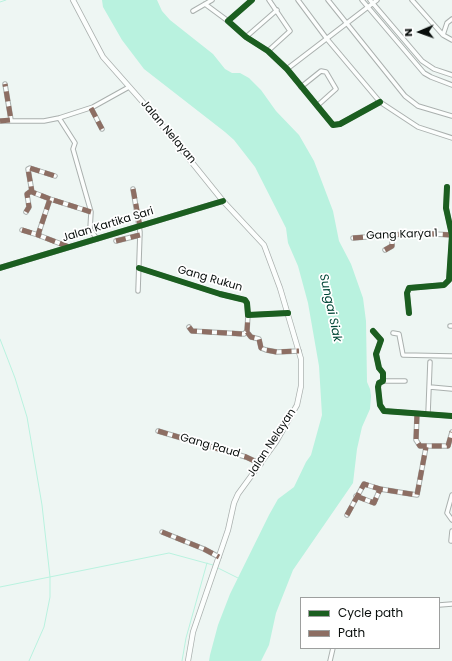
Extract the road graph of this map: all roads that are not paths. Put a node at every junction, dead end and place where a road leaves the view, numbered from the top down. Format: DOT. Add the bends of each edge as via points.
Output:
graph roads {
  1 [pos="73,0"];
  2 [pos="212,0"];
  3 [pos="252,0"];
  4 [pos="269,0"];
  5 [pos="298,0"];
  6 [pos="328,0"];
  7 [pos="362,0"];
  8 [pos="377,0"];
  9 [pos="412,0"];
  10 [pos="372,2"];
  11 [pos="205,4"];
  12 [pos="368,8"];
  13 [pos="277,10"];
  14 [pos="193,11"];
  15 [pos="452,19"];
  16 [pos="228,21"];
  17 [pos="346,24"];
  18 [pos="443,35"];
  19 [pos="246,37"];
  20 [pos="326,39"];
  21 [pos="452,40"];
  22 [pos="268,51"];
  23 [pos="428,66"];
  24 [pos="287,69"];
  25 [pos="424,73"];
  26 [pos="452,75"];
  27 [pos="5,84"];
  28 [pos="452,85"];
  29 [pos="129,87"];
  30 [pos="301,87"];
  31 [pos="380,102"];
  32 [pos="318,106"];
  33 [pos="91,108"];
  34 [pos="452,116"];
  35 [pos="59,118"];
  36 [pos="11,120"];
  37 [pos="0,121"];
  38 [pos="102,129"];
  39 [pos="452,138"];
  40 [pos="55,176"];
  41 [pos="447,186"];
  42 [pos="133,189"];
  43 [pos="31,190"];
  44 [pos="50,199"];
  45 [pos="223,201"];
  46 [pos="26,212"];
  47 [pos="91,212"];
  48 [pos="22,230"];
  49 [pos="140,230"];
  50 [pos="392,234"];
  51 [pos="38,235"];
  52 [pos="452,235"];
  53 [pos="352,238"];
  54 [pos="98,239"];
  55 [pos="116,241"];
  56 [pos="69,247"];
  57 [pos="385,250"];
  58 [pos="0,268"];
  59 [pos="139,268"];
  60 [pos="138,291"];
  61 [pos="288,313"];
  62 [pos="409,313"];
  63 [pos="248,315"];
  64 [pos="189,327"];
  65 [pos="373,331"];
  66 [pos="247,332"];
  67 [pos="393,333"];
  68 [pos="299,351"];
  69 [pos="452,356"];
  70 [pos="430,362"];
  71 [pos="383,380"];
  72 [pos="405,381"];
  73 [pos="430,387"];
  74 [pos="452,389"];
  75 [pos="417,414"];
  76 [pos="428,414"];
  77 [pos="452,416"];
  78 [pos="158,431"];
  79 [pos="452,432"];
  80 [pos="426,447"];
  81 [pos="261,464"];
  82 [pos="380,489"];
  83 [pos="452,495"];
  84 [pos="356,496"];
  85 [pos="451,503"];
  86 [pos="347,515"];
  87 [pos="452,520"];
  88 [pos="452,531"];
  89 [pos="162,532"];
  90 [pos="451,541"];
  91 [pos="218,559"];
  92 [pos="440,604"];
  93 [pos="452,604"];
  94 [pos="332,649"];
  95 [pos="188,661"];
  96 [pos="330,661"];
  1 -- 29 [label="main road, Jalan Nelayan" via="103,57"];
  2 -- 11 [label="street"];
  3 -- 16 [label="street"];
  4 -- 13 [label="street"];
  5 -- 20 [label="street"];
  6 -- 17 [label="street"];
  7 -- 12 [label="street"];
  8 -- 10 [label="street"];
  9 -- 18 [label="street"];
  10 -- 12 [label="street"];
  10 -- 23 [label="street"];
  11 -- 14 [label="street"];
  11 -- 16 [label="street"];
  12 -- 17 [label="street"];
  12 -- 25 [label="street"];
  13 -- 19 [label="street"];
  13 -- 22 [label="street" via="290,31"];
  15 -- 18 [label="street" via="447,23"];
  16 -- 19 [label="street"];
  17 -- 20 [label="street"];
  17 -- 34 [label="street" via="405,96 418,106"];
  18 -- 21 [label="street"];
  19 -- 22 [label="street"];
  20 -- 24 [label="street"];
  20 -- 31 [label="street"];
  22 -- 24 [label="street"];
  23 -- 25 [label="street"];
  23 -- 26 [label="street"];
  24 -- 30 [label="street"];
  25 -- 28 [label="street"];
  27 -- 36 [label="street"];
  29 -- 33 [label="street"];
  29 -- 45 [label="main road, Jalan Nelayan"];
  30 -- 32 [label="street"];
  30 -- 32 [label="street" via="321,71 326,72 336,89"];
  31 -- 32 [label="street" via="334,125"];
  31 -- 39 [label="street" via="418,127"];
  33 -- 35 [label="street"];
  33 -- 38 [label="street"];
  35 -- 36 [label="street" via="44,121"];
  35 -- 47 [label="street" via="75,143 73,149"];
  36 -- 37 [label="street"];
  40 -- 43 [label="street" via="28,168"];
  41 -- 52 [label="street" via="446,208"];
  42 -- 49 [label="street"];
  43 -- 44 [label="street"];
  43 -- 46 [label="street" via="27,194 29,207"];
  44 -- 47 [label="street"];
  44 -- 51 [label="street"];
  45 -- 49 [label="street, Jalan Kartika Sari"];
  45 -- 61 [label="main road, Jalan Nelayan" via="264,245"];
  47 -- 54 [label="street" via="90,229"];
  48 -- 51 [label="street"];
  49 -- 54 [label="street, Jalan Kartika Sari"];
  49 -- 55 [label="street"];
  49 -- 59 [label="street"];
  50 -- 52 [label="street, Gang Karya 1"];
  50 -- 53 [label="street, Gang Karya 1"];
  50 -- 57 [label="street" via="392,246"];
  51 -- 56 [label="street"];
  52 -- 62 [label="street" via="448,282 444,285 408,288"];
  54 -- 56 [label="street, Jalan Kartika Sari"];
  56 -- 58 [label="street, Jalan Kartika Sari"];
  59 -- 60 [label="street"];
  59 -- 63 [label="street, Gang Rukun" via="245,300"];
  61 -- 63 [label="street"];
  61 -- 68 [label="main road, Jalan Nelayan"];
  63 -- 66 [label="street"];
  64 -- 66 [label="street" via="192,331 216,334"];
  65 -- 71 [label="street" via="381,340 376,354"];
  66 -- 68 [label="street" via="251,337 259,339 261,348 266,350"];
  67 -- 69 [label="street" via="398,334 403,355"];
  68 -- 81 [label="main road, Jalan Nelayan" via="302,373 300,395 292,414"];
  70 -- 73 [label="street"];
  71 -- 72 [label="street"];
  71 -- 75 [label="street" via="378,387 380,405 384,411"];
  73 -- 74 [label="street"];
  73 -- 76 [label="street"];
  75 -- 76 [label="street"];
  75 -- 80 [label="street" via="417,442 420,446"];
  76 -- 77 [label="street"];
  78 -- 81 [label="street, Gang Paud" via="246,457"];
  79 -- 80 [label="street" via="448,446"];
  80 -- 82 [label="street" via="417,494"];
  81 -- 91 [label="main road, Jalan Nelayan" via="234,502"];
  82 -- 84 [label="street" via="364,484"];
  82 -- 84 [label="street" via="374,503"];
  83 -- 85 [label="street"];
  84 -- 86 [label="street"];
  85 -- 87 [label="street" via="447,513"];
  88 -- 90 [label="street"];
  89 -- 91 [label="street" via="204,549"];
  91 -- 95 [label="main road, Jalan Nelayan" via="193,632"];
  92 -- 93 [label="street"];
  94 -- 96 [label="street"];
}
